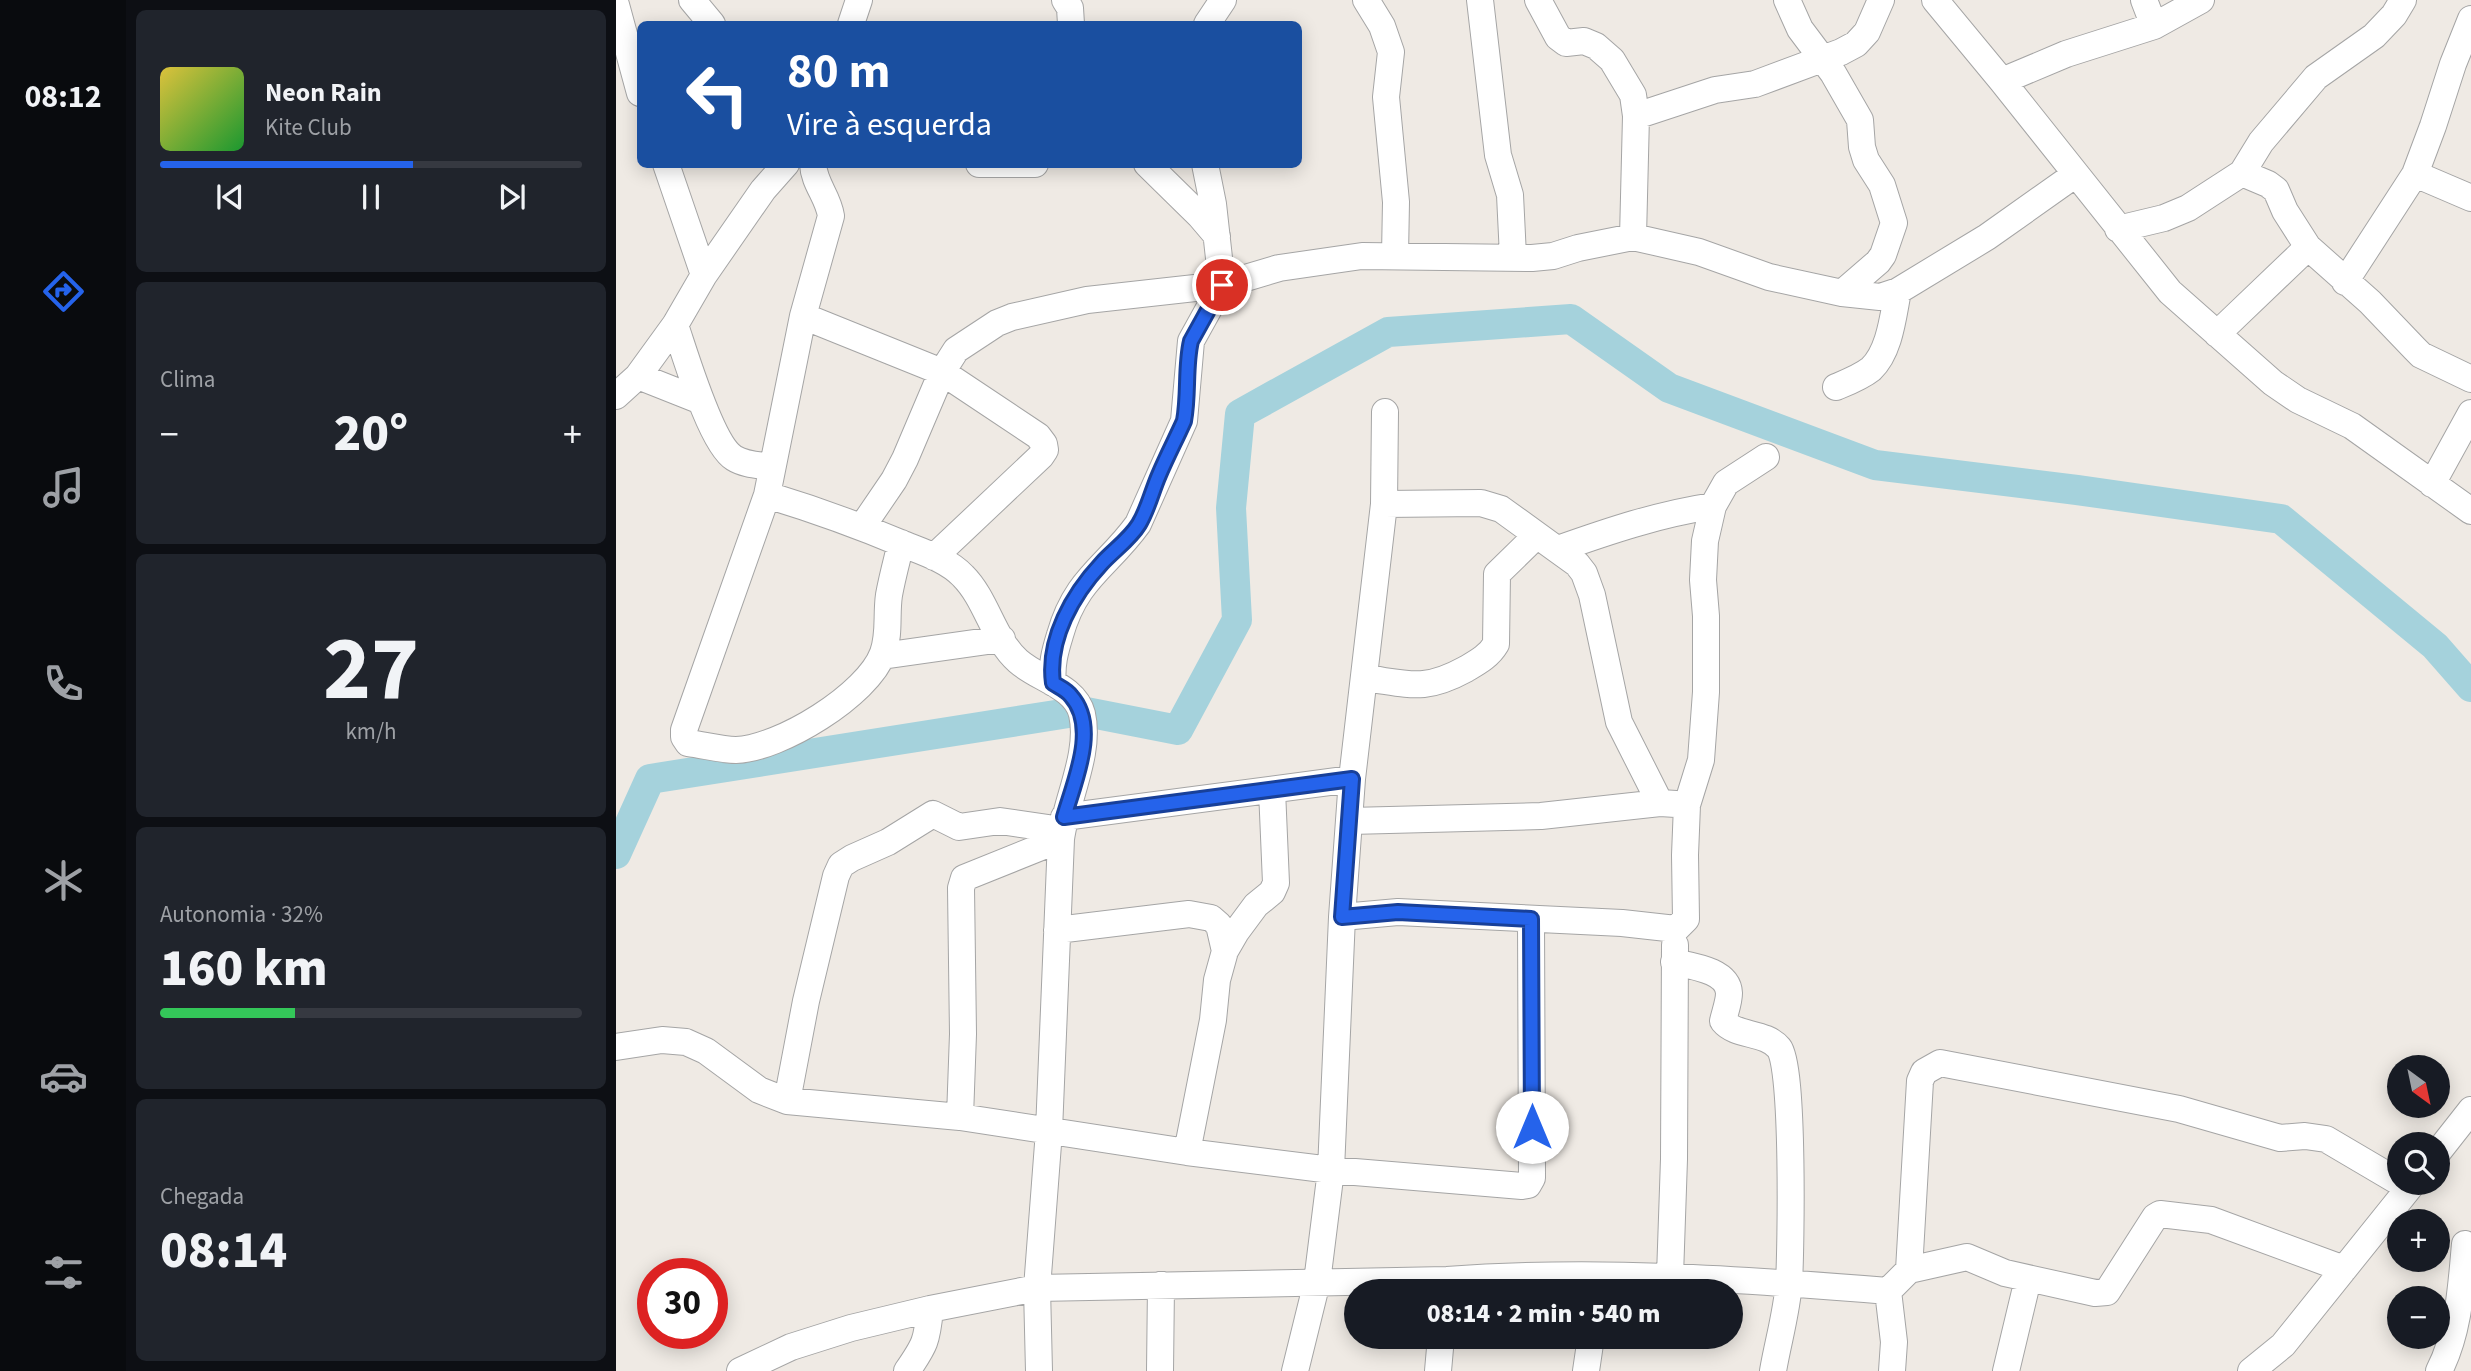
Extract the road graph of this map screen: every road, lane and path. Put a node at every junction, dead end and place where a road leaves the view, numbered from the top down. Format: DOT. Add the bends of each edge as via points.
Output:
graph roads {
  1 [pos="692,0"];
  2 [pos="859,0"];
  3 [pos="1065,0"];
  4 [pos="1223,0"];
  5 [pos="1366,0"];
  6 [pos="1480,0"];
  7 [pos="1538,0"];
  8 [pos="1787,0"];
  9 [pos="1881,0"];
  10 [pos="1935,0"];
  11 [pos="2144,0"];
  12 [pos="2202,0"];
  13 [pos="2403,0"];
  14 [pos="616,5"];
  15 [pos="2471,19"];
  16 [pos="710,21"];
  17 [pos="852,21"];
  18 [pos="1071,21"];
  19 [pos="1209,21"];
  20 [pos="2154,26"];
  21 [pos="1823,58"];
  22 [pos="2462,58"];
  23 [pos="2002,80"];
  24 [pos="637,82"];
  25 [pos="1636,116"];
  26 [pos="667,168"];
  27 [pos="782,168"];
  28 [pos="813,168"];
  29 [pos="1151,168"];
  30 [pos="1206,168"];
  31 [pos="2242,173"];
  32 [pos="2076,174"];
  33 [pos="2415,174"];
  34 [pos="2471,198"];
  35 [pos="2118,229"];
  36 [pos="1217,236"];
  37 [pos="1633,237"];
  38 [pos="2308,247"];
  39 [pos="1395,255"];
  40 [pos="1513,256"];
  41 [pos="704,275"];
  42 [pos="2345,282"];
  43 [pos="1222,285"];
  44 [pos="1898,291"];
  45 [pos="1842,293"];
  46 [pos="803,316"];
  47 [pos="675,326"];
  48 [pos="2217,334"];
  49 [pos="942,372"];
  50 [pos="638,376"];
  51 [pos="2471,379"];
  52 [pos="1836,387"];
  53 [pos="616,396"];
  54 [pos="701,401"];
  55 [pos="1385,412"];
  56 [pos="2471,413"];
  57 [pos="1766,457"];
  58 [pos="771,467"];
  59 [pos="2432,484"];
  60 [pos="767,495"];
  61 [pos="1384,504"];
  62 [pos="1713,506"];
  63 [pos="2471,511"];
  64 [pos="862,527"];
  65 [pos="1547,542"];
  66 [pos="901,543"];
  67 [pos="934,556"];
  68 [pos="1002,639"];
  69 [pos="882,656"];
  70 [pos="1364,678"];
  71 [pos="1053,683"];
  72 [pos="1352,779"];
  73 [pos="1272,790"];
  74 [pos="1660,803"];
  75 [pos="1687,805"];
  76 [pos="1350,821"];
  77 [pos="1056,833"];
  78 [pos="1342,917"];
  79 [pos="1531,919"];
  80 [pos="1676,929"];
  81 [pos="1057,930"];
  82 [pos="1225,951"];
  83 [pos="1674,962"];
  84 [pos="616,1048"];
  85 [pos="787,1101"];
  86 [pos="2471,1110"];
  87 [pos="960,1118"];
  88 [pos="1049,1131"];
  89 [pos="2450,1137"];
  90 [pos="1187,1152"];
  91 [pos="1331,1170"];
  92 [pos="2387,1174"];
  93 [pos="2397,1195"];
  94 [pos="2465,1244"];
  95 [pos="2344,1269"];
  96 [pos="1909,1270"];
  97 [pos="1670,1276"];
  98 [pos="1487,1279"];
  99 [pos="1545,1279"];
  100 [pos="1640,1279"];
  101 [pos="2028,1279"];
  102 [pos="1317,1282"];
  103 [pos="1344,1283"];
  104 [pos="1789,1283"];
  105 [pos="1161,1285"];
  106 [pos="1037,1288"];
  107 [pos="1888,1291"];
  108 [pos="930,1309"];
  109 [pos="1440,1349"];
  110 [pos="1589,1349"];
  111 [pos="740,1371"];
  112 [pos="907,1371"];
  113 [pos="1039,1371"];
  114 [pos="1160,1371"];
  115 [pos="1296,1371"];
  116 [pos="1438,1371"];
  117 [pos="1586,1371"];
  118 [pos="1773,1371"];
  119 [pos="1892,1371"];
  120 [pos="2006,1371"];
  121 [pos="2251,1371"];
  122 [pos="2439,1371"];
  1 -- 16 [label="street"];
  2 -- 17 [label="street"];
  3 -- 18 [label="street"];
  4 -- 19 [label="street"];
  5 -- 39 [label="street" via="1391,52 1386,97 1396,202"];
  6 -- 40 [label="street" via="1498,155 1510,195"];
  7 -- 25 [label="street" via="1558,37 1566,43 1584,41 1596,46 1612,60 1633,95"];
  8 -- 21 [label="street" via="1800,29"];
  9 -- 21 [label="street" via="1867,32 1856,44"];
  10 -- 23 [label="street"];
  11 -- 20 [label="street"];
  12 -- 20 [label="street"];
  13 -- 31 [label="street" via="2374,36 2316,77 2261,142"];
  14 -- 24 [label="street"];
  15 -- 22 [label="street"];
  20 -- 23 [label="street"];
  21 -- 25 [label="street" via="1755,84 1703,93"];
  21 -- 45 [label="street" via="1860,120 1866,160 1882,185 1894,223 1878,262"];
  22 -- 33 [label="street"];
  23 -- 32 [label="street"];
  25 -- 37 [label="street"];
  26 -- 41 [label="street"];
  27 -- 41 [label="street"];
  28 -- 46 [label="street" via="831,216"];
  29 -- 36 [label="street"];
  30 -- 36 [label="street"];
  31 -- 35 [label="street" via="2188,208"];
  31 -- 38 [label="street" via="2276,190"];
  32 -- 35 [label="street"];
  32 -- 44 [label="street" via="1987,237"];
  33 -- 34 [label="street"];
  33 -- 42 [label="street"];
  35 -- 48 [label="street" via="2170,292"];
  36 -- 43 [label="street"];
  37 -- 40 [label="street" via="1553,256"];
  37 -- 45 [label="street"];
  38 -- 42 [label="street"];
  38 -- 48 [label="street"];
  39 -- 40 [label="street"];
  39 -- 43 [label="street" via="1279,268"];
  41 -- 47 [label="street"];
  42 -- 51 [label="street" via="2421,355"];
  43 -- 49 [label="street" via="1087,300 1012,317 957,350"];
  43 -- 71 [label="street" via="1191,341 1181,427 1138,524 1071,601 1054,655"];
  44 -- 45 [label="street" via="1880,297"];
  44 -- 52 [label="street" via="1878,360 1869,370"];
  46 -- 49 [label="street"];
  46 -- 58 [label="street"];
  47 -- 50 [label="street"];
  47 -- 54 [label="street"];
  48 -- 59 [label="street" via="2273,383 2352,426"];
  49 -- 64 [label="street" via="905,459"];
  49 -- 67 [label="street" via="1038,436 1045,450"];
  50 -- 53 [label="street"];
  50 -- 54 [label="street"];
  54 -- 58 [label="street" via="732,457"];
  55 -- 61 [label="street"];
  56 -- 59 [label="street"];
  57 -- 62 [label="street" via="1726,483"];
  58 -- 60 [label="street"];
  59 -- 63 [label="street"];
  60 -- 64 [label="street"];
  60 -- 69 [label="street" via="684,730 688,743 737,750 776,741 840,704"];
  61 -- 65 [label="street" via="1481,503 1500,509"];
  61 -- 70 [label="street"];
  62 -- 65 [label="street"];
  62 -- 75 [label="street" via="1703,580 1706,692 1701,760"];
  64 -- 66 [label="street"];
  65 -- 70 [label="street" via="1497,574 1496,644 1491,653 1435,684"];
  65 -- 74 [label="street" via="1584,573 1619,722"];
  66 -- 67 [label="street"];
  66 -- 69 [label="street"];
  67 -- 68 [label="street" via="973,587"];
  68 -- 69 [label="street"];
  68 -- 71 [label="street" via="1016,660"];
  70 -- 72 [label="street"];
  71 -- 77 [label="street" via="1070,694 1082,711 1084,736"];
  72 -- 73 [label="street"];
  72 -- 76 [label="street"];
  73 -- 77 [label="street"];
  73 -- 82 [label="street" via="1276,883"];
  74 -- 75 [label="street"];
  74 -- 76 [label="street" via="1541,816"];
  75 -- 80 [label="street" via="1686,919"];
  76 -- 78 [label="street"];
  77 -- 81 [label="street"];
  77 -- 85 [label="street" via="1010,822 959,827 933,814 841,865 806,1001"];
  77 -- 87 [label="street" via="964,878"];
  78 -- 79 [label="street" via="1398,912"];
  78 -- 91 [label="street"];
  79 -- 80 [label="street"];
  79 -- 91 [label="street" via="1532,1178 1528,1185"];
  80 -- 83 [label="street"];
  81 -- 82 [label="street" via="1189,914 1219,925"];
  81 -- 88 [label="street"];
  82 -- 90 [label="street"];
  83 -- 97 [label="street"];
  83 -- 104 [label="street" via="1719,977 1727,984 1729,995 1723,1021 1756,1034 1783,1055 1790,1159"];
  84 -- 85 [label="street" via="662,1040 686,1042 760,1090"];
  85 -- 87 [label="street"];
  86 -- 89 [label="street"];
  87 -- 88 [label="street"];
  88 -- 90 [label="street"];
  88 -- 106 [label="street"];
  90 -- 91 [label="street"];
  91 -- 102 [label="street"];
  92 -- 96 [label="street" via="2326,1139 2280,1138 2179,1109 1940,1063 1924,1072 1920,1081"];
  93 -- 95 [label="street"];
  94 -- 122 [label="street" via="2451,1348"];
  95 -- 101 [label="street" via="2211,1220 2160,1214 2106,1292"];
  95 -- 121 [label="street" via="2283,1345"];
  96 -- 101 [label="street" via="1967,1257"];
  96 -- 107 [label="street"];
  97 -- 100 [label="street"];
  97 -- 104 [label="street"];
  98 -- 99 [label="street"];
  101 -- 120 [label="street"];
  102 -- 103 [label="street"];
  102 -- 105 [label="street"];
  102 -- 115 [label="street"];
  104 -- 107 [label="street"];
  104 -- 118 [label="street"];
  105 -- 106 [label="street"];
  105 -- 114 [label="street"];
  106 -- 108 [label="street"];
  106 -- 113 [label="street"];
  107 -- 119 [label="street"];
  108 -- 111 [label="street" via="851,1328"];
  108 -- 112 [label="street" via="927,1339"];
  109 -- 116 [label="street"];
  110 -- 117 [label="street"];
}
